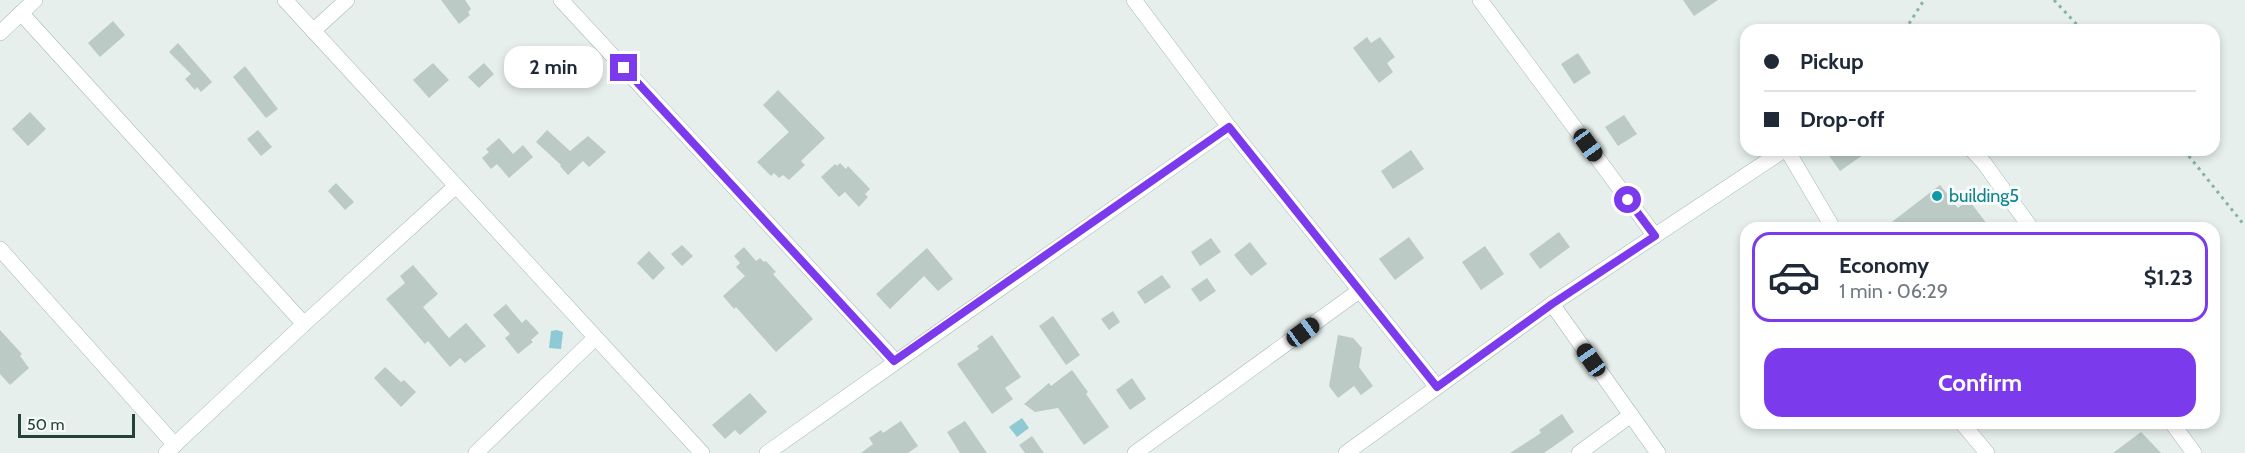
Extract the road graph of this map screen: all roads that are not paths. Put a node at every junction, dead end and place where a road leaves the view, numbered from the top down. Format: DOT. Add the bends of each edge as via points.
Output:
graph roads {
  1 [pos="35,0"];
  2 [pos="285,0"];
  3 [pos="347,0"];
  4 [pos="561,0"];
  5 [pos="1134,0"];
  6 [pos="1480,0"];
  7 [pos="21,13"];
  8 [pos="313,31"];
  9 [pos="0,33"];
  10 [pos="1229,127"];
  11 [pos="1777,156"];
  12 [pos="1790,156"];
  13 [pos="1978,156"];
  14 [pos="456,186"];
  15 [pos="1829,222"];
  16 [pos="2027,222"];
  17 [pos="1655,236"];
  18 [pos="0,249"];
  19 [pos="1359,291"];
  20 [pos="1552,304"];
  21 [pos="304,324"];
  22 [pos="595,338"];
  23 [pos="894,361"];
  24 [pos="1437,387"];
  25 [pos="1631,415"];
  26 [pos="1967,429"];
  27 [pos="2176,429"];
  28 [pos="170,449"];
  29 [pos="476,453"];
  30 [pos="702,453"];
  31 [pos="767,453"];
  32 [pos="1135,453"];
  33 [pos="1346,453"];
  34 [pos="1580,453"];
  35 [pos="1658,453"];
  36 [pos="1987,453"];
  37 [pos="2194,453"];
  1 -- 7 [label="street"];
  2 -- 8 [label="street"];
  3 -- 8 [label="street"];
  4 -- 23 [label="street"];
  5 -- 10 [label="street"];
  6 -- 17 [label="street"];
  7 -- 9 [label="street"];
  7 -- 21 [label="street"];
  8 -- 14 [label="street"];
  10 -- 19 [label="street"];
  10 -- 23 [label="street"];
  11 -- 17 [label="street"];
  12 -- 15 [label="street"];
  13 -- 16 [label="street"];
  14 -- 21 [label="street"];
  14 -- 22 [label="street"];
  17 -- 20 [label="street"];
  18 -- 28 [label="street"];
  19 -- 24 [label="street"];
  19 -- 32 [label="street"];
  20 -- 24 [label="street"];
  20 -- 25 [label="street"];
  21 -- 28 [label="street"];
  22 -- 29 [label="street"];
  22 -- 30 [label="street"];
  23 -- 31 [label="street"];
  24 -- 33 [label="street"];
  25 -- 34 [label="street"];
  25 -- 35 [label="street"];
  26 -- 36 [label="street"];
  27 -- 37 [label="street"];
}
